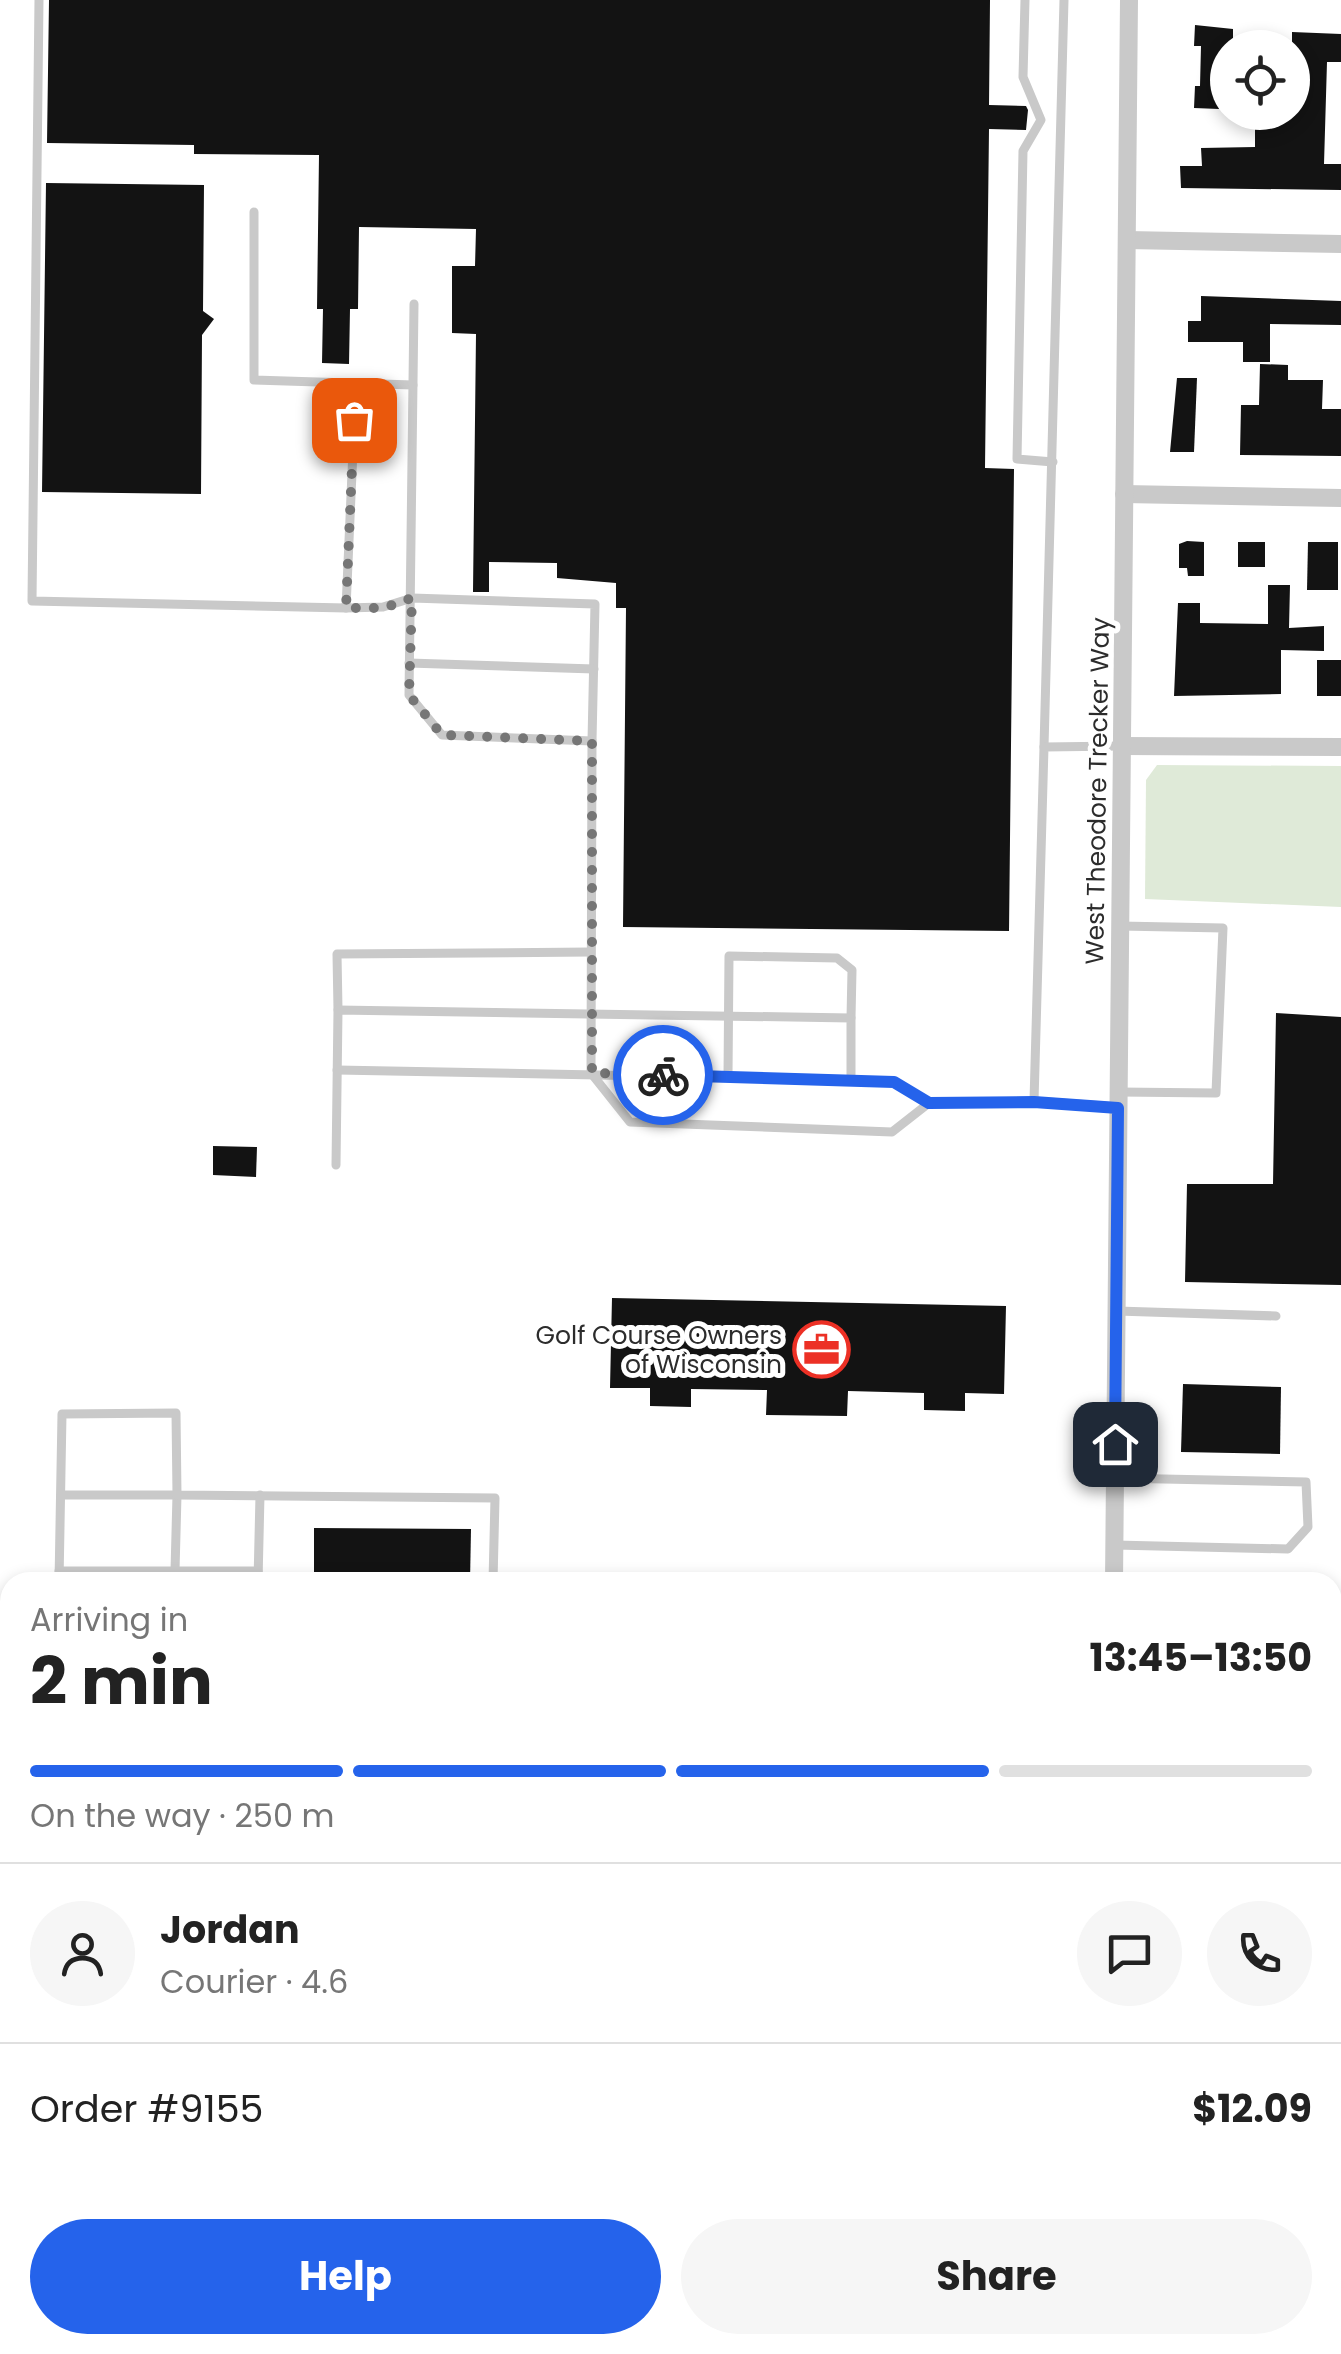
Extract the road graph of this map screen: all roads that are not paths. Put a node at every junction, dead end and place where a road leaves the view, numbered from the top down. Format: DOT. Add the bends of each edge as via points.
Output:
graph roads {
  1 [pos="40,0"];
  2 [pos="1024,0"];
  3 [pos="1064,0"];
  4 [pos="1129,0"];
  5 [pos="1041,120"];
  6 [pos="1062,120"];
  7 [pos="254,212"];
  8 [pos="1126,240"];
  9 [pos="1341,244"];
  10 [pos="414,304"];
  11 [pos="356,383"];
  12 [pos="413,385"];
  13 [pos="1053,462"];
  14 [pos="1124,494"];
  15 [pos="1341,498"];
  16 [pos="412,598"];
  17 [pos="346,608"];
  18 [pos="409,662"];
  19 [pos="594,669"];
  20 [pos="592,741"];
  21 [pos="1122,746"];
  22 [pos="1044,747"];
  23 [pos="1341,747"];
  24 [pos="1120,926"];
  25 [pos="590,952"];
  26 [pos="338,1010"];
  27 [pos="592,1014"];
  28 [pos="729,1016"];
  29 [pos="851,1018"];
  30 [pos="337,1070"];
  31 [pos="592,1073"];
  32 [pos="728,1076"];
  33 [pos="852,1080"];
  34 [pos="1119,1100"];
  35 [pos="1034,1102"];
  36 [pos="929,1103"];
  37 [pos="336,1165"];
  38 [pos="1117,1311"];
  39 [pos="1276,1316"];
  40 [pos="1115,1478"];
  41 [pos="177,1495"];
  42 [pos="260,1495"];
  43 [pos="61,1496"];
  44 [pos="1114,1545"];
  45 [pos="59,1571"];
  46 [pos="175,1571"];
  47 [pos="189,1572"];
  48 [pos="258,1572"];
  49 [pos="494,1572"];
  50 [pos="1114,1572"];
  1 -- 17 [label="lane" via="32,601"];
  2 -- 5 [label="lane" via="1024,77"];
  3 -- 6 [label="lane"];
  4 -- 8 [label="street, West Theodore Trecker Way"];
  5 -- 6 [label="lane"];
  5 -- 13 [label="lane" via="1023,151 1017,458"];
  6 -- 13 [label="lane"];
  7 -- 11 [label="lane" via="254,380"];
  8 -- 9 [label="street"];
  8 -- 14 [label="street, West Theodore Trecker Way"];
  10 -- 12 [label="lane"];
  11 -- 12 [label="lane"];
  11 -- 17 [label="lane"];
  12 -- 16 [label="lane"];
  13 -- 22 [label="lane"];
  14 -- 15 [label="street"];
  14 -- 21 [label="street, West Theodore Trecker Way"];
  16 -- 17 [label="lane" via="384,608"];
  16 -- 18 [label="lane"];
  16 -- 19 [label="lane" via="595,604"];
  18 -- 19 [label="lane"];
  18 -- 20 [label="lane" via="409,695 442,735"];
  19 -- 20 [label="lane"];
  20 -- 25 [label="lane"];
  21 -- 22 [label="lane"];
  21 -- 23 [label="street"];
  21 -- 24 [label="street, West Theodore Trecker Way"];
  22 -- 35 [label="lane"];
  24 -- 34 [label="street, West Theodore Trecker Way"];
  24 -- 34 [label="lane" via="1223,928 1216,1094"];
  25 -- 26 [label="lane" via="338,954"];
  25 -- 27 [label="lane"];
  26 -- 27 [label="lane"];
  26 -- 30 [label="lane"];
  27 -- 28 [label="lane"];
  27 -- 31 [label="lane"];
  28 -- 29 [label="lane"];
  28 -- 29 [label="lane" via="730,956 837,958 852,970"];
  28 -- 32 [label="lane"];
  29 -- 33 [label="lane"];
  30 -- 31 [label="lane"];
  30 -- 37 [label="lane"];
  31 -- 32 [label="lane"];
  31 -- 36 [label="lane" via="630,1122 892,1132"];
  32 -- 33 [label="lane"];
  33 -- 36 [label="lane" via="894,1082"];
  34 -- 35 [label="lane"];
  34 -- 38 [label="street, West Theodore Trecker Way"];
  35 -- 36 [label="lane"];
  38 -- 39 [label="lane"];
  38 -- 40 [label="street, West Theodore Trecker Way"];
  40 -- 44 [label="street, West Theodore Trecker Way"];
  40 -- 44 [label="lane" via="1306,1482 1308,1527 1288,1549"];
  41 -- 42 [label="lane"];
  41 -- 43 [label="lane"];
  41 -- 43 [label="lane" via="176,1413 62,1414"];
  41 -- 46 [label="lane"];
  42 -- 48 [label="lane"];
  42 -- 49 [label="lane" via="495,1498"];
  43 -- 45 [label="lane"];
  44 -- 50 [label="street, West Theodore Trecker Way"];
  45 -- 46 [label="lane"];
  46 -- 47 [label="lane"];
}
